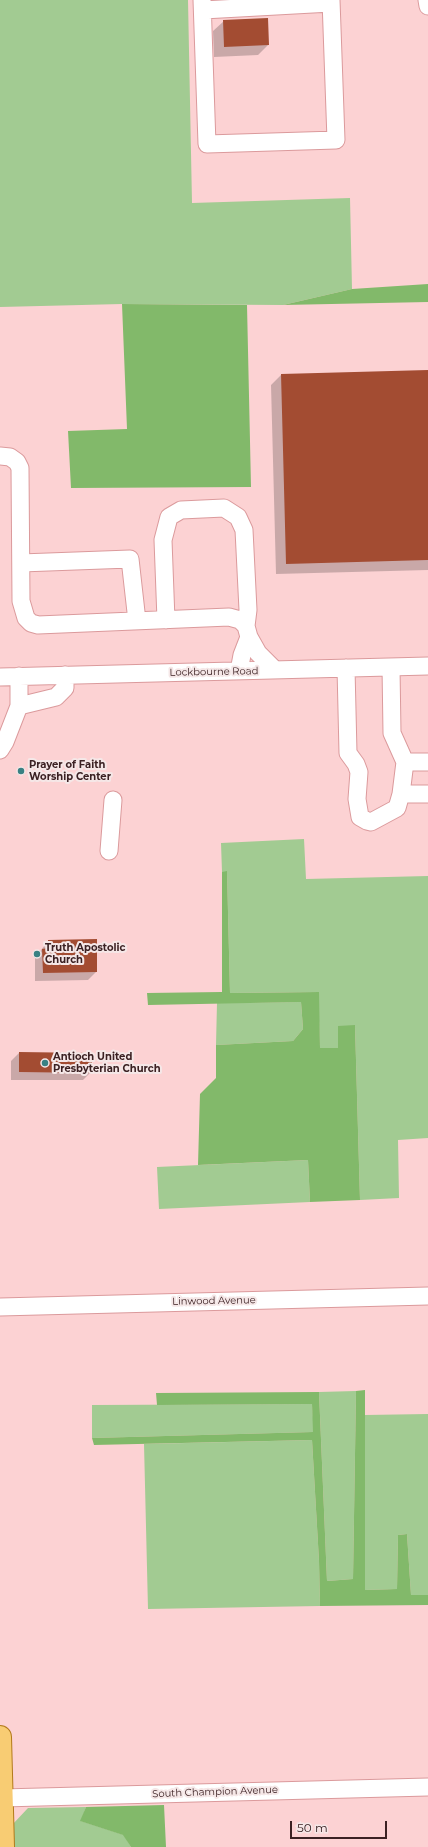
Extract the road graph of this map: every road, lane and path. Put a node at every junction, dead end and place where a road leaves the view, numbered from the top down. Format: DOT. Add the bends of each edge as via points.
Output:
graph roads {
  1 [pos="427,0"];
  2 [pos="331,2"];
  3 [pos="203,5"];
  4 [pos="428,6"];
  5 [pos="0,456"];
  6 [pos="21,563"];
  7 [pos="166,620"];
  8 [pos="137,621"];
  9 [pos="248,631"];
  10 [pos="428,666"];
  11 [pos="391,667"];
  12 [pos="346,668"];
  13 [pos="275,670"];
  14 [pos="239,671"];
  15 [pos="65,675"];
  16 [pos="18,676"];
  17 [pos="0,677"];
  18 [pos="19,706"];
  19 [pos="0,750"];
  20 [pos="405,762"];
  21 [pos="428,762"];
  22 [pos="401,794"];
  23 [pos="428,794"];
  24 [pos="113,800"];
  25 [pos="109,851"];
  26 [pos="428,1296"];
  27 [pos="0,1307"];
  28 [pos="0,1737"];
  29 [pos="0,1772"];
  30 [pos="428,1787"];
  31 [pos="2,1798"];
  32 [pos="3,1847"];
  1 -- 4 [label="street"];
  2 -- 3 [label="street"];
  2 -- 3 [label="street" via="336,140 207,144"];
  5 -- 6 [label="street" via="10,457 20,468"];
  6 -- 8 [label="street" via="22,609 31,623 38,625"];
  6 -- 8 [label="street" via="130,559"];
  7 -- 8 [label="street"];
  7 -- 9 [label="street" via="229,617 240,620"];
  7 -- 9 [label="street" via="163,540 169,518 181,510 224,508 238,517 244,530"];
  9 -- 13 [label="street" via="258,653"];
  9 -- 14 [label="street"];
  10 -- 11 [label="street, Lockbourne Road"];
  11 -- 12 [label="street, Lockbourne Road"];
  11 -- 20 [label="street" via="392,733"];
  12 -- 13 [label="street, Lockbourne Road"];
  12 -- 22 [label="street" via="348,753 359,772 357,799 360,817 371,822 397,808"];
  13 -- 14 [label="street, Lockbourne Road"];
  14 -- 15 [label="street, Lockbourne Road"];
  15 -- 16 [label="street, Lockbourne Road"];
  15 -- 18 [label="street" via="65,688 56,697"];
  16 -- 17 [label="street, Lockbourne Road"];
  16 -- 18 [label="street"];
  18 -- 19 [label="street"];
  20 -- 21 [label="street"];
  20 -- 22 [label="street"];
  22 -- 23 [label="street"];
  24 -- 25 [label="street"];
  26 -- 27 [label="street, Linwood Avenue"];
  28 -- 29 [label="main road"];
  29 -- 31 [label="main road"];
  30 -- 31 [label="street, South Champion Avenue"];
  31 -- 32 [label="main road"];
}
